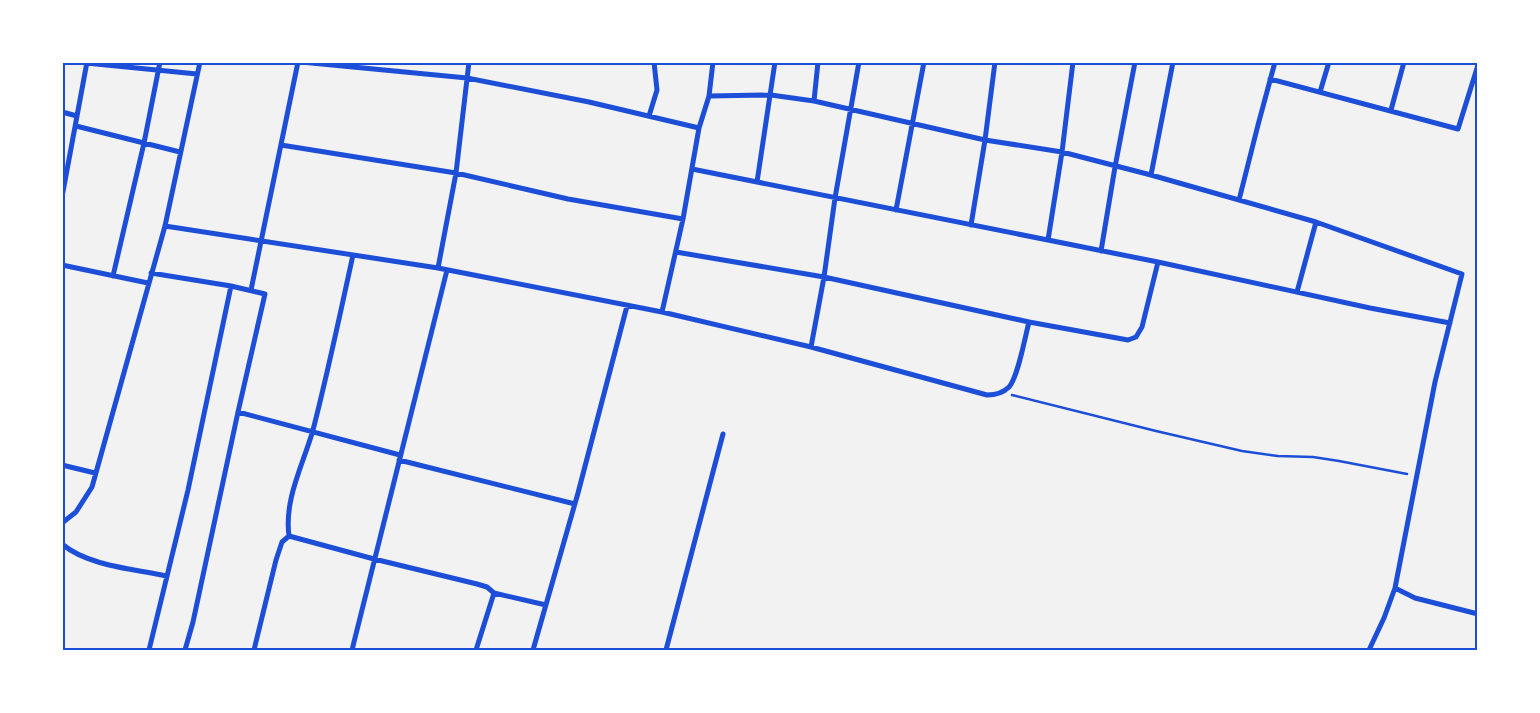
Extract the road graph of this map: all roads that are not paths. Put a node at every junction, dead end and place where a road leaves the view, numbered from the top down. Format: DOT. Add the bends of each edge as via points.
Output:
graph roads {
  1 [pos="160,62"];
  2 [pos="200,62"];
  3 [pos="299,62"];
  4 [pos="469,62"];
  5 [pos="654,62"];
  6 [pos="713,62"];
  7 [pos="775,62"];
  8 [pos="818,62"];
  9 [pos="859,62"];
  10 [pos="924,62"];
  11 [pos="995,62"];
  12 [pos="1073,62"];
  13 [pos="1135,62"];
  14 [pos="1173,62"];
  15 [pos="1275,62"];
  16 [pos="1329,62"];
  17 [pos="1404,62"];
  18 [pos="86,63"];
  19 [pos="1478,65"];
  20 [pos="158,70"];
  21 [pos="197,74"];
  22 [pos="467,78"];
  23 [pos="1270,79"];
  24 [pos="1320,92"];
  25 [pos="770,95"];
  26 [pos="709,96"];
  27 [pos="814,101"];
  28 [pos="850,109"];
  29 [pos="1391,110"];
  30 [pos="62,112"];
  31 [pos="78,116"];
  32 [pos="649,116"];
  33 [pos="911,124"];
  34 [pos="76,126"];
  35 [pos="699,128"];
  36 [pos="985,140"];
  37 [pos="144,143"];
  38 [pos="281,146"];
  39 [pos="180,152"];
  40 [pos="1062,152"];
  41 [pos="62,160"];
  42 [pos="69,162"];
  43 [pos="1115,166"];
  44 [pos="692,169"];
  45 [pos="456,173"];
  46 [pos="1151,175"];
  47 [pos="758,182"];
  48 [pos="62,198"];
  49 [pos="835,198"];
  50 [pos="1240,200"];
  51 [pos="896,210"];
  52 [pos="683,219"];
  53 [pos="1316,222"];
  54 [pos="971,225"];
  55 [pos="164,226"];
  56 [pos="1048,240"];
  57 [pos="262,241"];
  58 [pos="1101,251"];
  59 [pos="676,252"];
  60 [pos="353,255"];
  61 [pos="1158,262"];
  62 [pos="62,265"];
  63 [pos="438,268"];
  64 [pos="447,270"];
  65 [pos="151,273"];
  66 [pos="113,276"];
  67 [pos="824,277"];
  68 [pos="148,283"];
  69 [pos="231,286"];
  70 [pos="251,290"];
  71 [pos="1297,292"];
  72 [pos="627,306"];
  73 [pos="662,312"];
  74 [pos="1029,322"];
  75 [pos="1450,323"];
  76 [pos="811,347"];
  77 [pos="238,412"];
  78 [pos="312,432"];
  79 [pos="724,434"];
  80 [pos="399,458"];
  81 [pos="62,465"];
  82 [pos="95,473"];
  83 [pos="575,504"];
  84 [pos="62,523"];
  85 [pos="288,536"];
  86 [pos="62,544"];
  87 [pos="374,559"];
  88 [pos="167,576"];
  89 [pos="1395,588"];
  90 [pos="494,593"];
  91 [pos="546,605"];
  92 [pos="1478,614"];
  93 [pos="149,650"];
  94 [pos="185,650"];
  95 [pos="254,650"];
  96 [pos="352,650"];
  97 [pos="476,650"];
  98 [pos="532,650"];
  99 [pos="666,650"];
  100 [pos="1369,650"];
  1 -- 20 [label="street"];
  2 -- 21 [label="street"];
  3 -- 22 [label="street"];
  3 -- 38 [label="street"];
  4 -- 22 [label="street"];
  5 -- 32 [label="street" via="657,90"];
  6 -- 26 [label="street"];
  7 -- 25 [label="street"];
  8 -- 27 [label="street"];
  9 -- 28 [label="street"];
  10 -- 33 [label="street"];
  11 -- 36 [label="street"];
  12 -- 40 [label="street"];
  13 -- 43 [label="street"];
  14 -- 46 [label="street"];
  15 -- 23 [label="street"];
  16 -- 24 [label="street"];
  17 -- 29 [label="street"];
  18 -- 20 [label="street"];
  18 -- 31 [label="street"];
  19 -- 29 [label="street" via="1458,129"];
  20 -- 21 [label="street"];
  20 -- 37 [label="street"];
  21 -- 39 [label="street"];
  22 -- 32 [label="street"];
  22 -- 45 [label="street"];
  23 -- 24 [label="street"];
  23 -- 50 [label="street"];
  24 -- 29 [label="street"];
  25 -- 26 [label="street"];
  25 -- 27 [label="street"];
  25 -- 47 [label="street"];
  26 -- 35 [label="street"];
  27 -- 28 [label="street"];
  28 -- 33 [label="street"];
  28 -- 49 [label="street"];
  30 -- 31 [label="street"];
  31 -- 34 [label="street"];
  32 -- 35 [label="street"];
  33 -- 36 [label="street"];
  33 -- 51 [label="street"];
  34 -- 37 [label="street"];
  34 -- 42 [label="street"];
  35 -- 44 [label="street"];
  36 -- 40 [label="street"];
  36 -- 54 [label="street"];
  37 -- 39 [label="street"];
  37 -- 66 [label="street"];
  38 -- 45 [label="street"];
  38 -- 57 [label="street"];
  39 -- 55 [label="street"];
  40 -- 43 [label="street"];
  40 -- 56 [label="street"];
  41 -- 42 [label="street"];
  42 -- 48 [label="street"];
  43 -- 46 [label="street"];
  43 -- 58 [label="street"];
  44 -- 47 [label="street"];
  44 -- 52 [label="street"];
  45 -- 52 [label="street" via="568,199"];
  45 -- 63 [label="street"];
  46 -- 50 [label="street"];
  47 -- 49 [label="street"];
  49 -- 51 [label="street"];
  49 -- 67 [label="street"];
  50 -- 53 [label="street"];
  51 -- 54 [label="street"];
  52 -- 59 [label="street"];
  53 -- 71 [label="street"];
  53 -- 75 [label="street" via="1462,274"];
  54 -- 56 [label="street"];
  55 -- 57 [label="street"];
  55 -- 65 [label="street"];
  56 -- 58 [label="street"];
  57 -- 60 [label="street"];
  57 -- 70 [label="street"];
  58 -- 61 [label="street"];
  59 -- 67 [label="street"];
  59 -- 73 [label="street"];
  60 -- 63 [label="street"];
  60 -- 78 [label="street"];
  61 -- 71 [label="street"];
  61 -- 74 [label="street" via="1142,327 1136,337 1128,340"];
  62 -- 66 [label="street"];
  63 -- 64 [label="street"];
  64 -- 72 [label="street"];
  64 -- 80 [label="street"];
  65 -- 68 [label="street"];
  65 -- 69 [label="street"];
  66 -- 68 [label="street"];
  67 -- 74 [label="street"];
  67 -- 76 [label="street"];
  68 -- 82 [label="street"];
  69 -- 70 [label="street"];
  69 -- 88 [label="street"];
  70 -- 77 [label="street" via="265,294"];
  71 -- 75 [label="street"];
  72 -- 73 [label="street"];
  72 -- 83 [label="street"];
  73 -- 76 [label="street"];
  74 -- 76 [label="street" via="1014,378 1004,392 993,395"];
  75 -- 89 [label="street" via="1435,382"];
  77 -- 78 [label="street"];
  77 -- 94 [label="street"];
  78 -- 80 [label="street"];
  78 -- 85 [label="street" via="289,501"];
  79 -- 99 [label="street"];
  80 -- 83 [label="street"];
  80 -- 87 [label="street"];
  81 -- 82 [label="street"];
  82 -- 84 [label="street" via="92,487 76,512"];
  83 -- 91 [label="street"];
  85 -- 87 [label="street"];
  85 -- 95 [label="street" via="282,542 276,560"];
  86 -- 88 [label="street" via="89,560"];
  87 -- 90 [label="street" via="477,584"];
  87 -- 96 [label="street"];
  88 -- 93 [label="street"];
  89 -- 92 [label="street" via="1415,598"];
  89 -- 100 [label="street"];
  90 -- 91 [label="street"];
  90 -- 97 [label="street"];
  91 -- 98 [label="street"];
}
